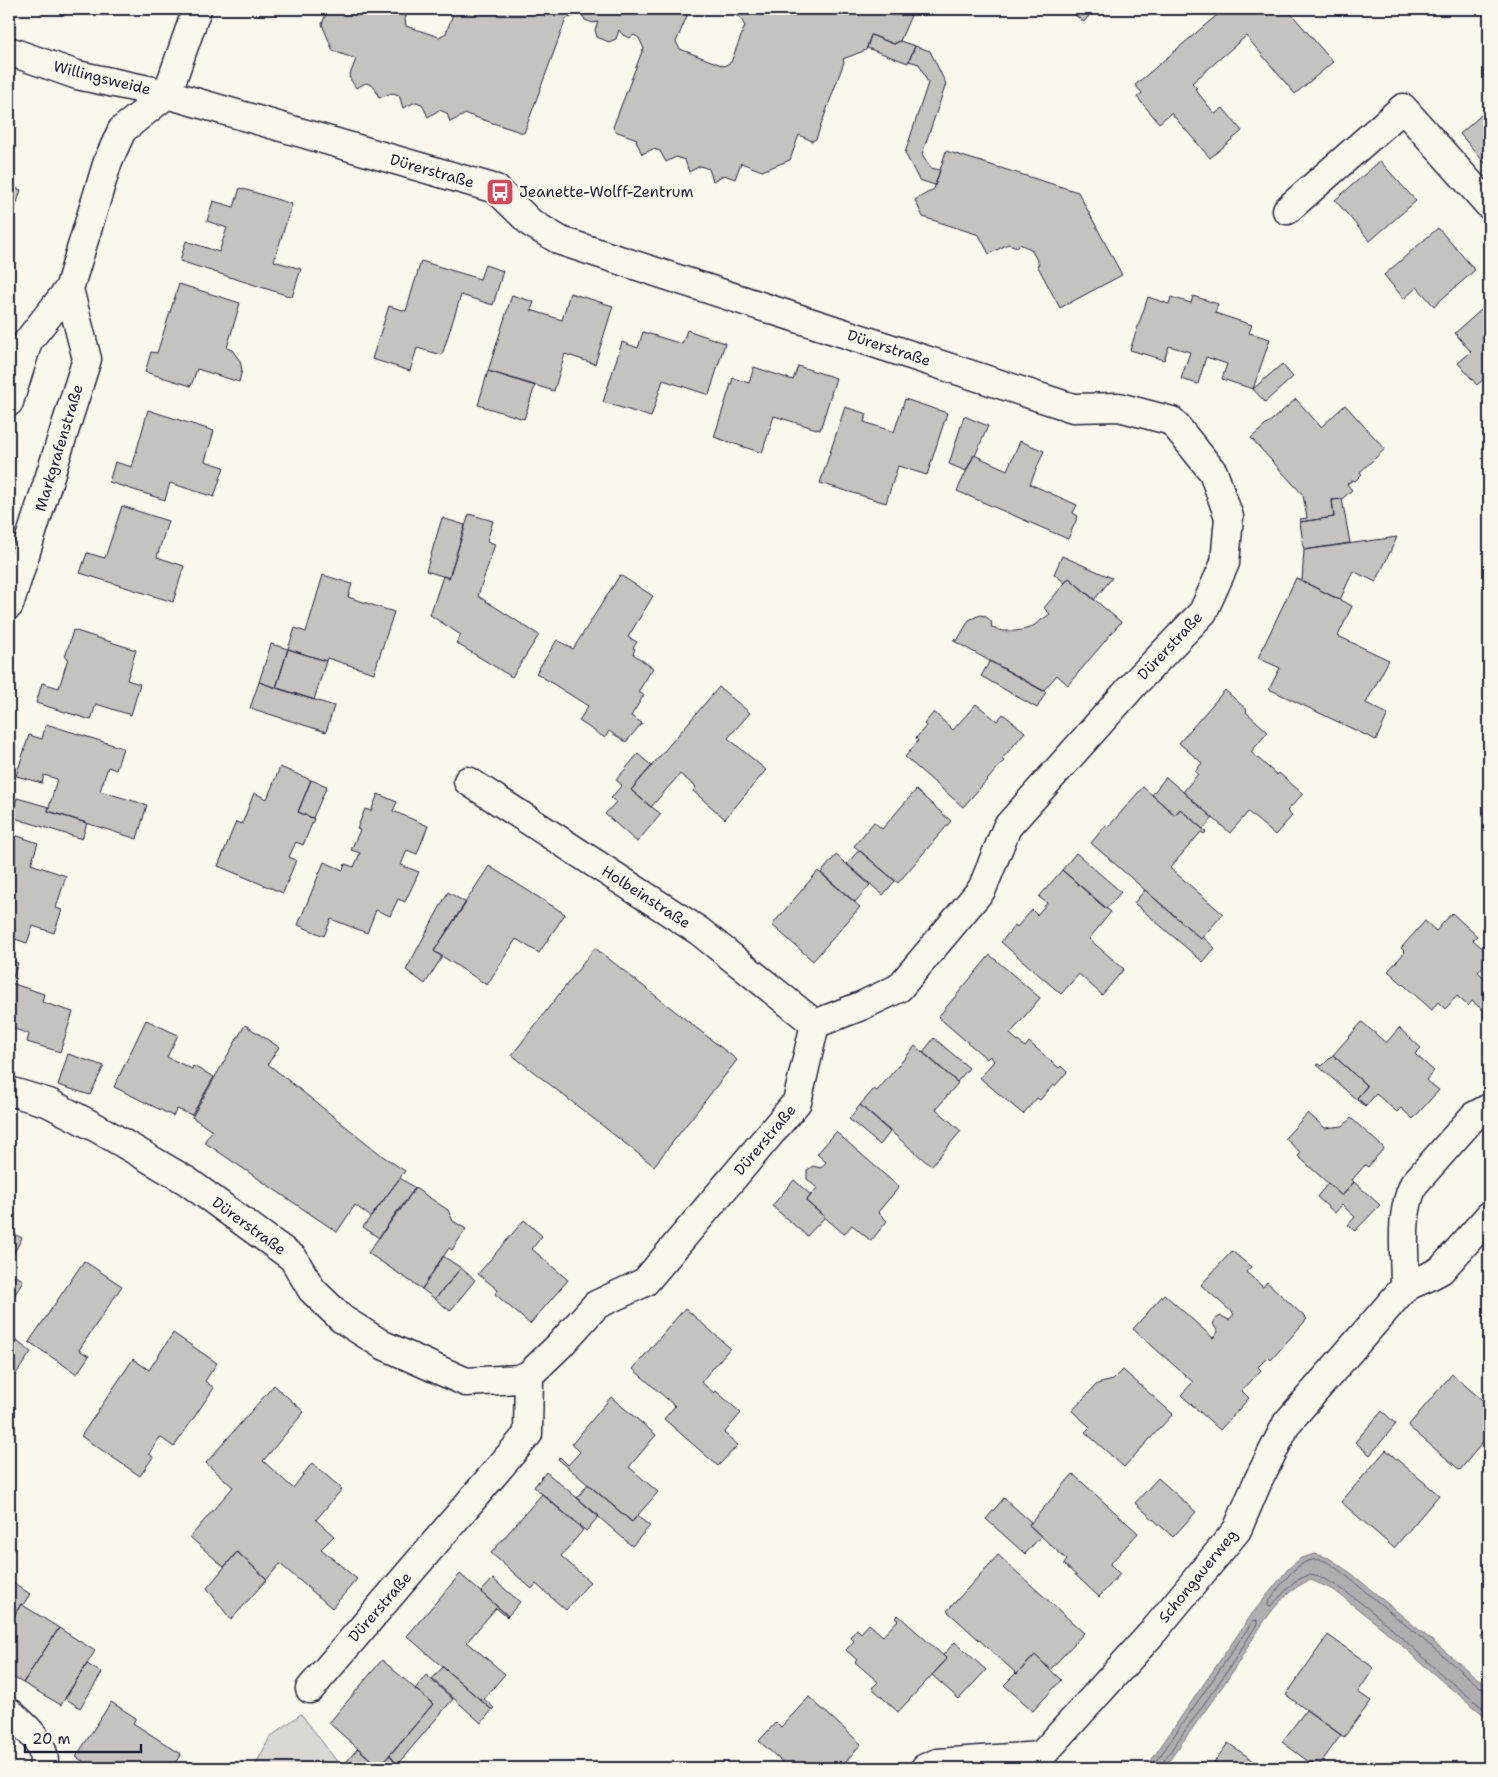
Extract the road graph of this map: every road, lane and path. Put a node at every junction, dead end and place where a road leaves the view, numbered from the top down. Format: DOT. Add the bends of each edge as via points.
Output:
graph roads {
  1 [pos="197,9"];
  2 [pos="9,51"];
  3 [pos="166,94"];
  4 [pos="1489,205"];
  5 [pos="1287,210"];
  6 [pos="69,289"];
  7 [pos="9,402"];
  8 [pos="9,605"];
  9 [pos="468,781"];
  10 [pos="815,1024"];
  11 [pos="9,1091"];
  12 [pos="1489,1108"];
  13 [pos="1489,1216"];
  14 [pos="1404,1287"];
  15 [pos="529,1375"];
  16 [pos="310,1689"];
  17 [pos="9,1712"];
  18 [pos="1035,1762"];
  19 [pos="43,1768"];
  20 [pos="926,1768"];
  1 -- 3 [label="street"];
  2 -- 3 [label="street, Willingsweide" via="77,75"];
  3 -- 6 [label="street" via="122,130 108,161"];
  3 -- 10 [label="street, Dürerstraße" via="496,189 531,223 561,241 1054,402 1073,408 1119,407 1172,420 1213,472 1229,517 1225,563 1203,612 1007,827 982,889 898,988"];
  4 -- 5 [label="street" via="1404,108"];
  6 -- 7 [label="street" via="28,341"];
  6 -- 8 [label="street, Markgrafenstraße" via="87,359"];
  9 -- 10 [label="street, Holbeinstraße" via="699,931"];
  10 -- 15 [label="street, Dürerstraße" via="797,1102 646,1282 596,1305"];
  11 -- 15 [label="street, Dürerstraße" via="49,1103 187,1181 293,1258 312,1290 342,1318 384,1346 466,1382 518,1379"];
  12 -- 14 [label="street" via="1474,1116 1414,1184 1408,1196 1404,1211"];
  13 -- 14 [label="street, Schongauerweg" via="1441,1270"];
  14 -- 18 [label="street, Schongauerweg" via="1287,1422 1237,1530 1153,1632"];
  15 -- 16 [label="street, Dürerstraße" via="528,1434"];
  17 -- 19 [label="street" via="39,1742 45,1762"];
  18 -- 20 [label="street, Schongauerweg" via="937,1763"];
}
